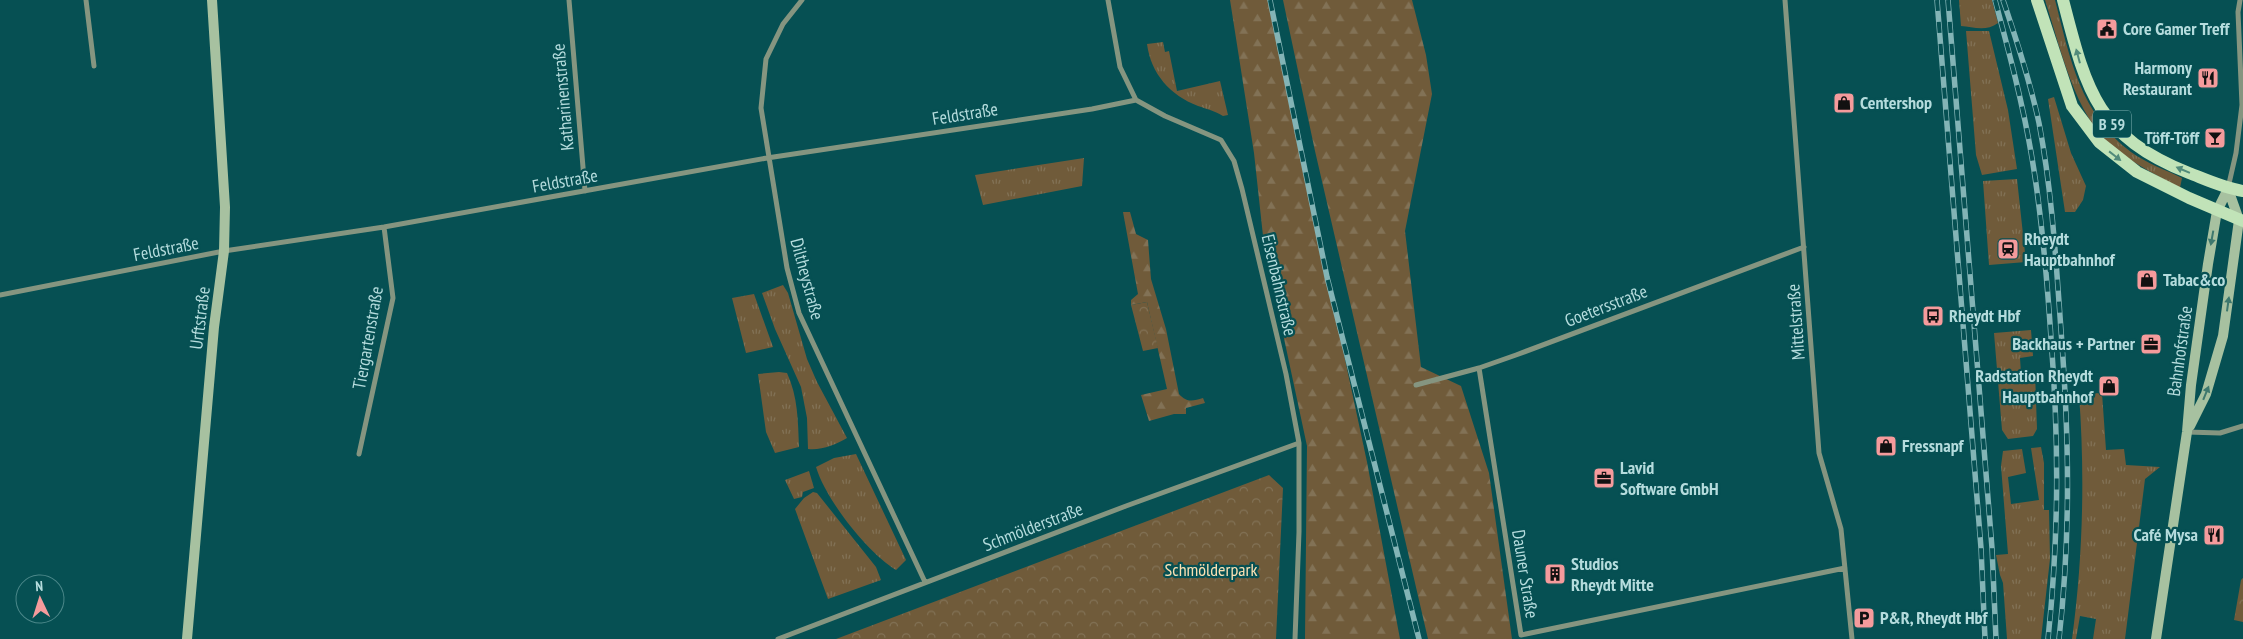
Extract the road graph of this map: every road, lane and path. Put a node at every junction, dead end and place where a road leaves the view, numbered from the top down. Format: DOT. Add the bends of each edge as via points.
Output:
graph roads {
  1 [pos="86,0"];
  2 [pos="212,0"];
  3 [pos="569,0"];
  4 [pos="802,0"];
  5 [pos="1108,0"];
  6 [pos="1785,0"];
  7 [pos="2037,0"];
  8 [pos="2063,0"];
  9 [pos="2240,0"];
  10 [pos="94,66"];
  11 [pos="1136,100"];
  12 [pos="768,158"];
  13 [pos="2228,189"];
  14 [pos="2243,191"];
  15 [pos="585,192"];
  16 [pos="2217,211"];
  17 [pos="2241,221"];
  18 [pos="384,227"];
  19 [pos="1804,247"];
  20 [pos="224,251"];
  21 [pos="0,296"];
  22 [pos="1479,368"];
  23 [pos="1416,385"];
  24 [pos="2243,426"];
  25 [pos="2187,432"];
  26 [pos="1299,443"];
  27 [pos="359,454"];
  28 [pos="1845,568"];
  29 [pos="925,582"];
  30 [pos="187,639"];
  31 [pos="778,639"];
  32 [pos="1294,639"];
  33 [pos="1852,639"];
  34 [pos="2156,639"];
  1 -- 10 [label="street"];
  2 -- 20 [label="main road, Urftstraße" via="224,198"];
  3 -- 15 [label="street, Katharinenstraße"];
  4 -- 12 [label="street, Diltheystraße" via="783,24 766,58 761,108"];
  5 -- 11 [label="street" via="1120,67"];
  6 -- 19 [label="street, Mittelstraße"];
  7 -- 16 [label="main road, B 59, one-way" via="2072,106 2099,142 2136,172"];
  13 -- 8 [label="main road, B 59, one-way" via="2146,153 2117,130 2095,101 2082,71"];
  9 -- 13 [label="street, Bahnhofstraße" via="2242,105"];
  11 -- 12 [label="street, Feldstraße" via="1092,110"];
  11 -- 26 [label="street, Eisenbahnstraße" via="1221,140 1234,161 1271,307"];
  12 -- 15 [label="street, Feldstraße"];
  12 -- 29 [label="street, Diltheystraße" via="787,268 799,313"];
  13 -- 14 [label="main road"];
  13 -- 16 [label="main road, Bahnhofstraße"];
  13 -- 17 [label="main road"];
  15 -- 18 [label="street, Feldstraße"];
  16 -- 17 [label="main road"];
  16 -- 25 [label="main road, Bahnhofstraße, one-way"];
  25 -- 17 [label="main road, Bahnhofstraße, one-way" via="2206,394 2220,352"];
  18 -- 20 [label="street, Feldstraße"];
  18 -- 27 [label="street, Tiergartenstraße" via="393,298"];
  19 -- 22 [label="street, Goetersstraße"];
  19 -- 28 [label="street, Mittelstraße" via="1819,453 1841,529"];
  20 -- 21 [label="street, Feldstraße"];
  20 -- 30 [label="main road, Urftstraße" via="214,328"];
  22 -- 23 [label="street, Goetersstraße"];
  22 -- 28 [label="street, Dauner Straße" via="1521,635"];
  24 -- 25 [label="street" via="2220,433"];
  25 -- 34 [label="main road"];
  26 -- 29 [label="street, Schmölderstraße"];
  26 -- 32 [label="street, Eisenbahnstraße"];
  28 -- 33 [label="street, Mittelstraße"];
  29 -- 31 [label="street, Schmölderstraße"];
}
